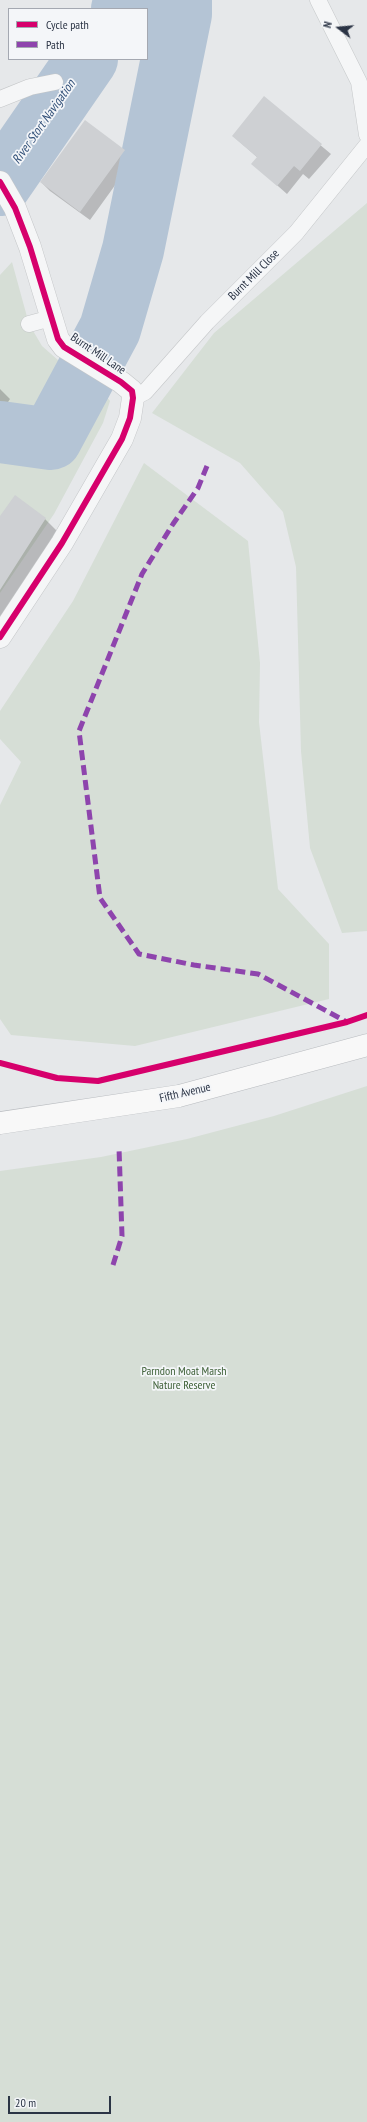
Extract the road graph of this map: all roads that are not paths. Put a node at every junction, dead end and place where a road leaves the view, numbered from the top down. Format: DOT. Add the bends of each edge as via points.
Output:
graph roads {
  1 [pos="318,0"];
  2 [pos="56,82"];
  3 [pos="0,99"];
  4 [pos="367,135"];
  5 [pos="367,145"];
  6 [pos="0,182"];
  7 [pos="51,318"];
  8 [pos="29,324"];
  9 [pos="127,390"];
  10 [pos="0,637"];
  11 [pos="367,1046"];
  12 [pos="0,1123"];
  1 -- 4 [label="lane" via="359,82"];
  2 -- 3 [label="lane" via="30,87"];
  5 -- 9 [label="lane, Burnt Mill Close" via="296,233 207,322 145,392"];
  6 -- 7 [label="street, Burnt Mill Lane" via="15,208 30,247"];
  7 -- 8 [label="lane"];
  7 -- 9 [label="street, Burnt Mill Lane" via="58,339 64,347"];
  9 -- 10 [label="street" via="130,418 122,439 62,543"];
  11 -- 12 [label="highway, Fifth Avenue" via="179,1096"];
}
